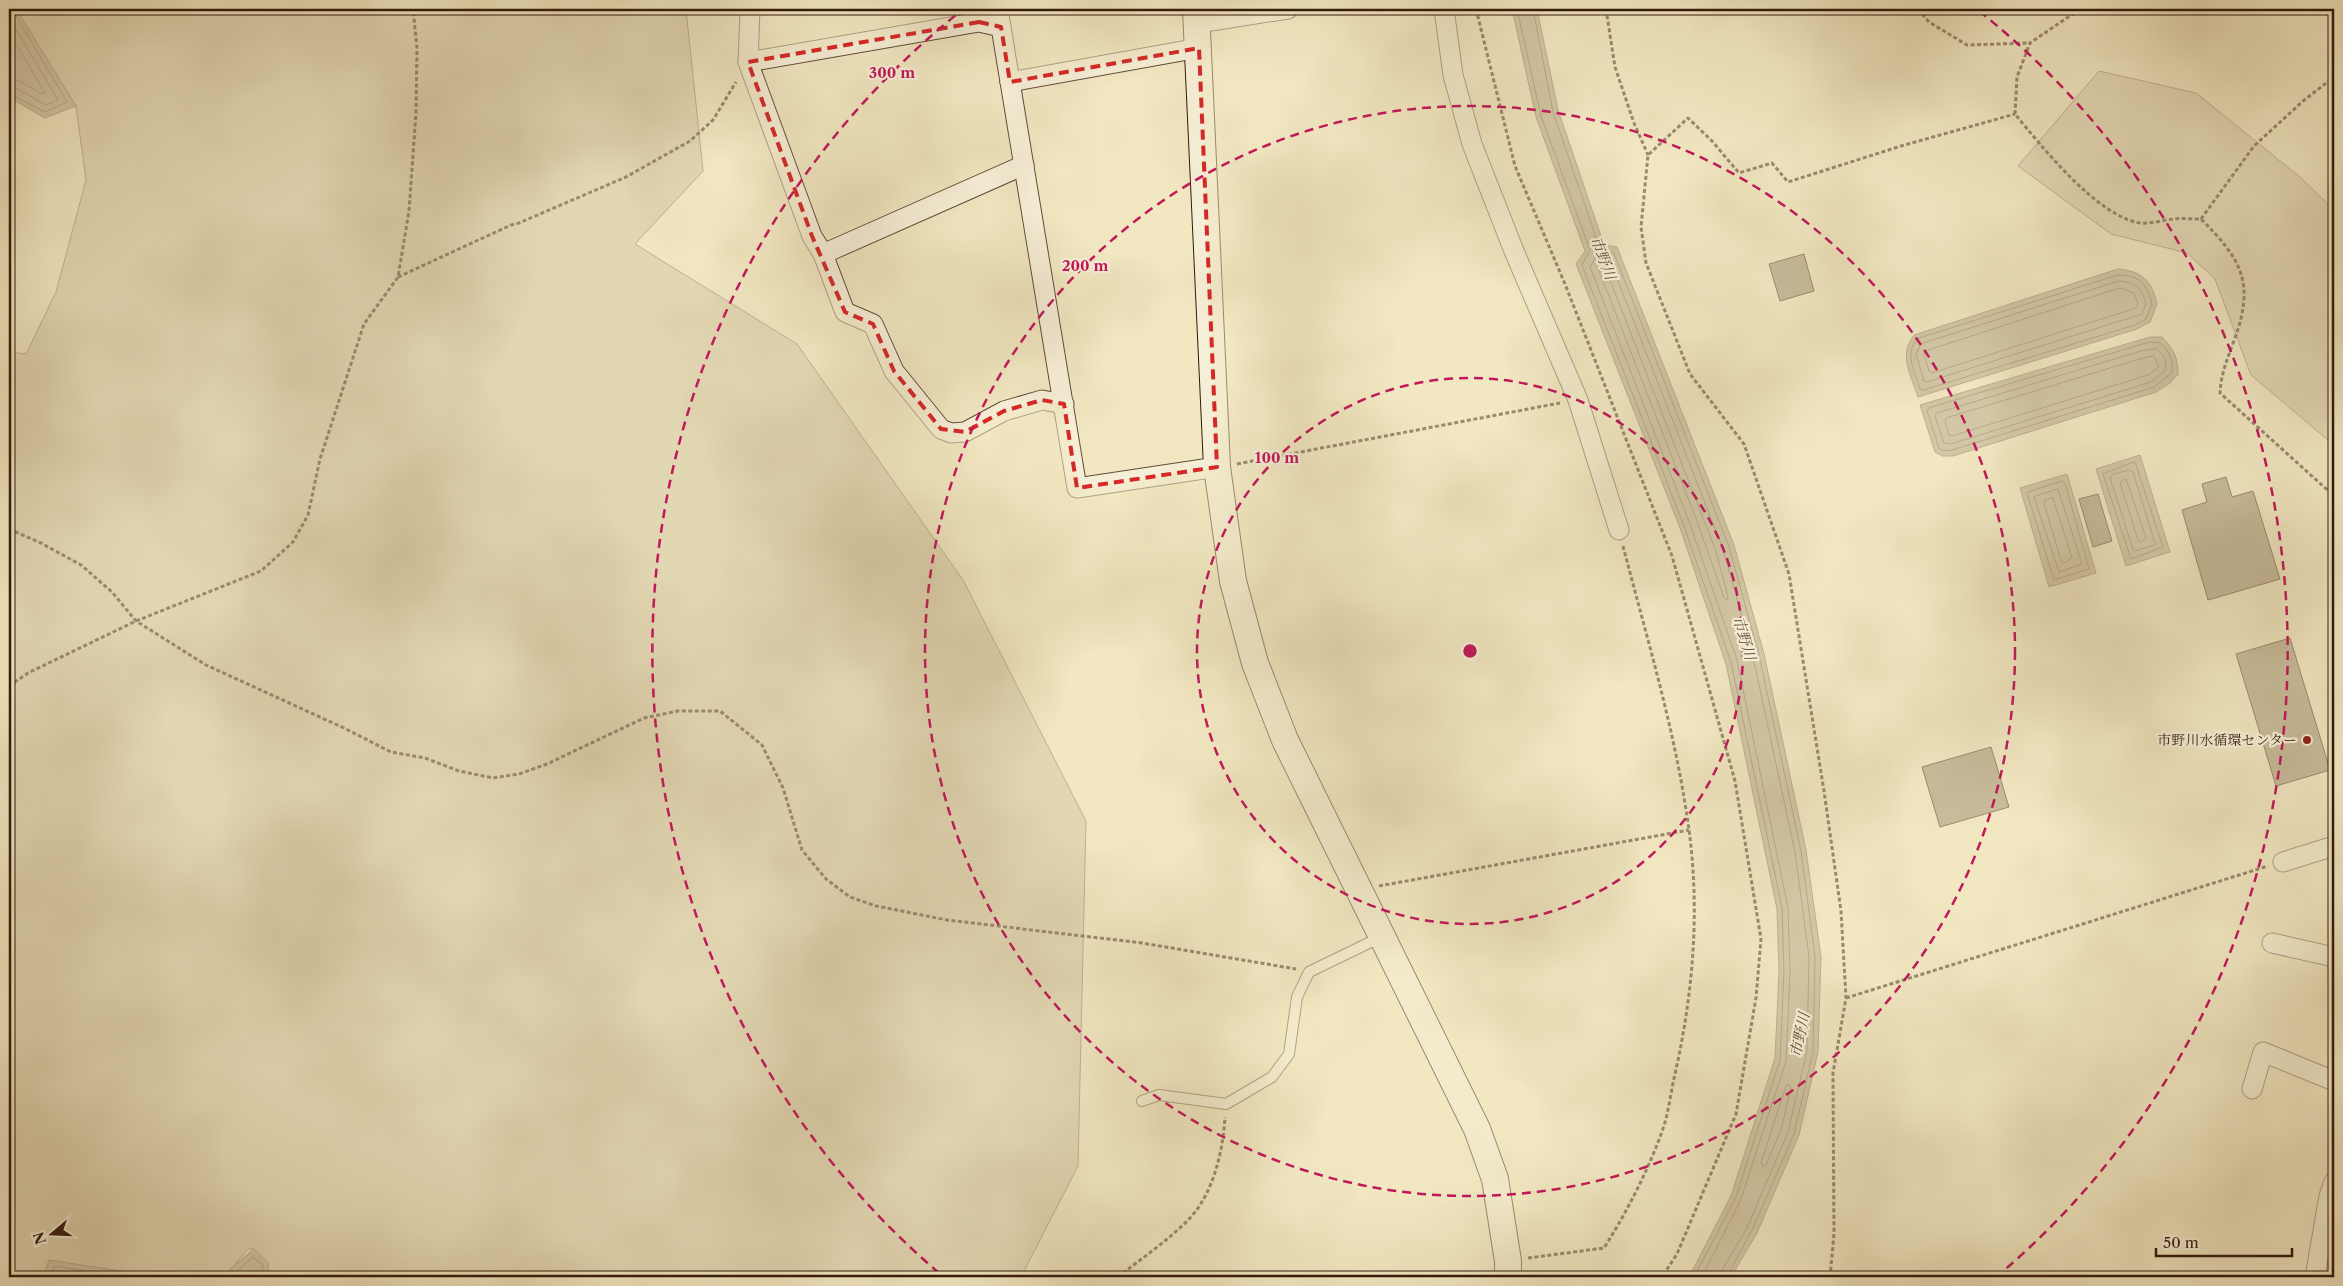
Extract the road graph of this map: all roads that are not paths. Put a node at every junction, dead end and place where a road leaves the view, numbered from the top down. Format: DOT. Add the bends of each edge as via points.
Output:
graph roads {
  1 [pos="750,9"];
  2 [pos="1288,9"];
  3 [pos="1444,9"];
  4 [pos="999,18"];
  5 [pos="1198,27"];
  6 [pos="748,62"];
  7 [pos="1010,82"];
  8 [pos="1024,165"];
  9 [pos="823,254"];
  10 [pos="1064,404"];
  11 [pos="1217,467"];
  12 [pos="1619,530"];
  13 [pos="2334,846"];
  14 [pos="2283,862"];
  15 [pos="1381,937"];
  16 [pos="2272,943"];
  17 [pos="2334,957"];
  18 [pos="2334,1081"];
  19 [pos="2252,1089"];
  20 [pos="1142,1101"];
  21 [pos="2334,1182"];
  22 [pos="1508,1269"];
  23 [pos="2315,1277"];
  1 -- 6 [label="street"];
  2 -- 5 [label="street"];
  3 -- 12 [label="street" via="1453,74 1472,144 1578,400"];
  4 -- 6 [label="street"];
  4 -- 7 [label="street"];
  5 -- 7 [label="street"];
  5 -- 11 [label="street"];
  6 -- 9 [label="street" via="812,236"];
  7 -- 8 [label="street"];
  8 -- 9 [label="street"];
  8 -- 10 [label="street"];
  9 -- 10 [label="street" via="845,312 873,324 894,371 941,429 951,433 965,432 1004,412 1042,400"];
  10 -- 11 [label="street" via="1078,488"];
  11 -- 15 [label="street" via="1233,581 1255,663 1285,740"];
  13 -- 14 [label="street"];
  15 -- 20 [label="lane" via="1309,972 1298,997 1289,1054 1272,1077 1226,1104 1159,1095"];
  15 -- 22 [label="street" via="1477,1128 1496,1179"];
  16 -- 17 [label="street"];
  18 -- 19 [label="street" via="2263,1052"];
  21 -- 23 [label="street"];
}
